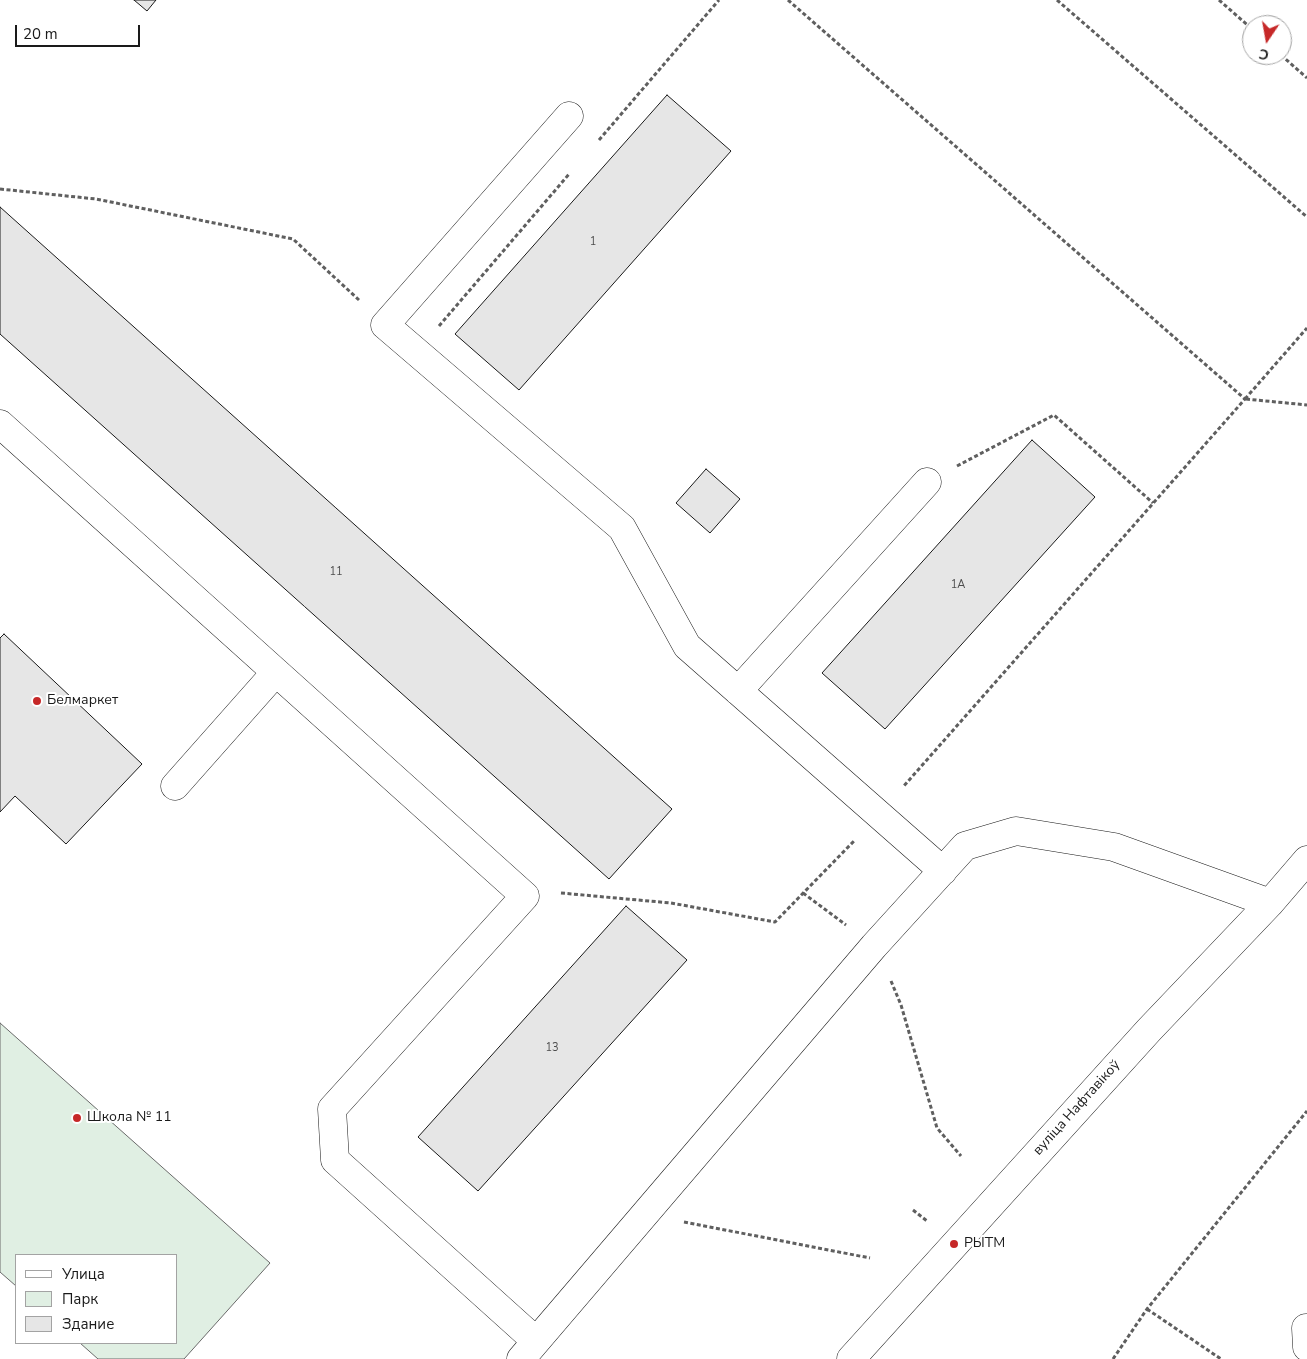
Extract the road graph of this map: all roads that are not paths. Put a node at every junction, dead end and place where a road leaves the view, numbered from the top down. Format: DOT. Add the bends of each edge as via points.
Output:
graph roads {
  1 [pos="569,116"];
  2 [pos="0,424"];
  3 [pos="928,482"];
  4 [pos="276,672"];
  5 [pos="738,691"];
  6 [pos="175,786"];
  7 [pos="1307,860"];
  8 [pos="943,871"];
  9 [pos="1270,902"];
  10 [pos="1307,1328"];
  11 [pos="1307,1347"];
  12 [pos="528,1350"];
  13 [pos="851,1359"];
  1 -- 5 [label="street" via="385,325 622,528 687,646"];
  2 -- 4 [label="street"];
  3 -- 5 [label="street"];
  4 -- 6 [label="street"];
  4 -- 12 [label="street" via="525,896 332,1109 335,1160"];
  5 -- 8 [label="street"];
  7 -- 9 [label="street, вуліца Нафтавікоў"];
  8 -- 9 [label="street" via="965,846 1016,831 1114,847"];
  8 -- 12 [label="street" via="874,946"];
  9 -- 13 [label="street, вуліца Нафтавікоў" via="1149,1030"];
  10 -- 11 [label="street"];
}
